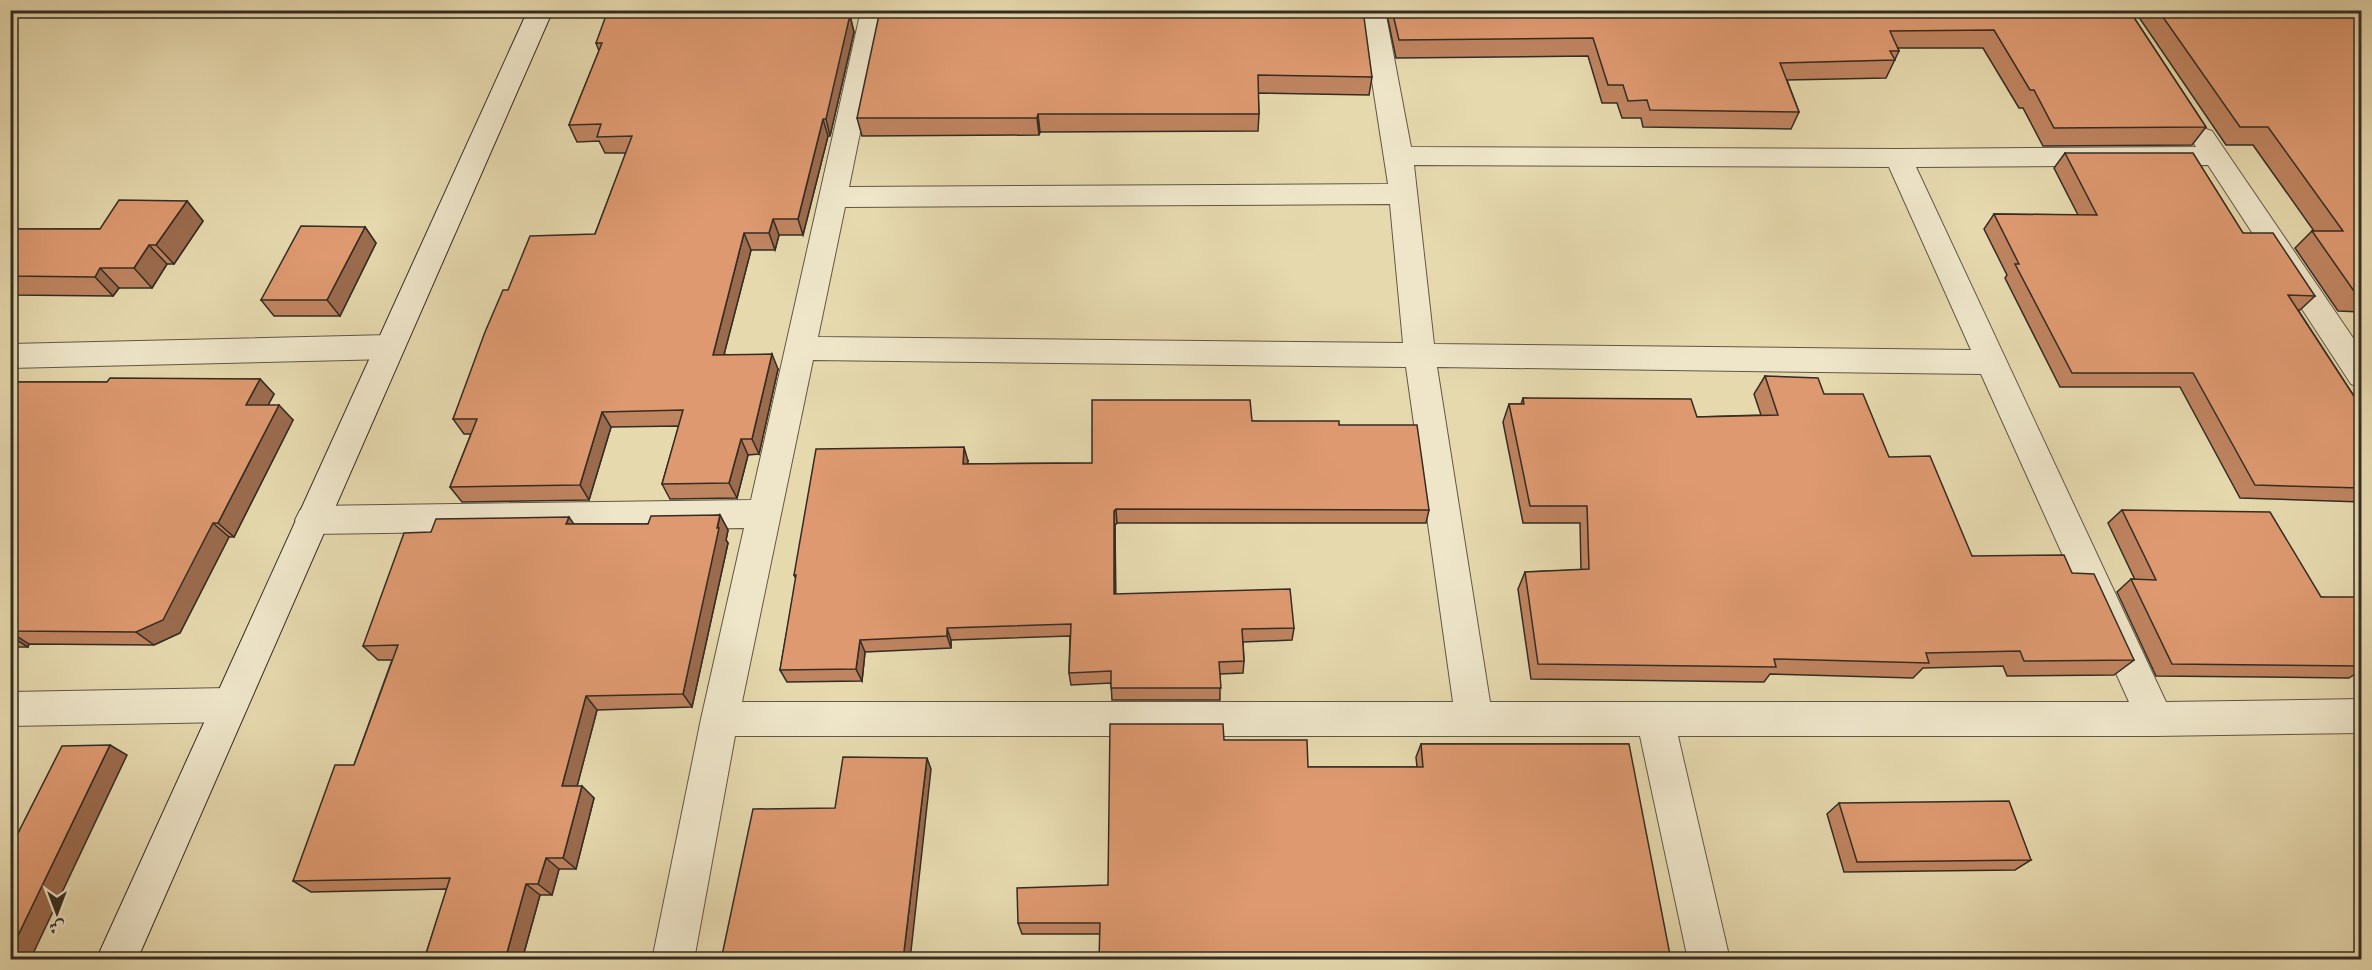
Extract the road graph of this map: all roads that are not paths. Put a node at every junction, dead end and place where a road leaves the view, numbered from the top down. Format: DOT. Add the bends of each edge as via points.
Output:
graph roads {
  1 [pos="541,10"];
  2 [pos="873,10"];
  3 [pos="1372,10"];
  4 [pos="2190,117"];
  5 [pos="1399,156"];
  6 [pos="2215,156"];
  7 [pos="1898,158"];
  8 [pos="1403,194"];
  9 [pos="832,197"];
  10 [pos="390,347"];
  11 [pos="800,348"];
  12 [pos="10,356"];
  13 [pos="1420,356"];
  14 [pos="1991,362"];
  15 [pos="2361,376"];
  16 [pos="764,514"];
  17 [pos="312,520"];
  18 [pos="228,705"];
  19 [pos="10,709"];
  20 [pos="2361,716"];
  21 [pos="720,719"];
  22 [pos="1474,719"];
  23 [pos="1655,719"];
  24 [pos="2155,719"];
  25 [pos="116,960"];
  26 [pos="673,960"];
  27 [pos="1708,960"];
  1 -- 10 [label="street"];
  2 -- 9 [label="street"];
  3 -- 5 [label="street"];
  4 -- 6 [label="street"];
  5 -- 7 [label="street"];
  5 -- 8 [label="street"];
  6 -- 7 [label="street"];
  6 -- 15 [label="street"];
  7 -- 14 [label="street"];
  8 -- 9 [label="street"];
  8 -- 13 [label="street"];
  9 -- 11 [label="street"];
  10 -- 12 [label="street"];
  10 -- 17 [label="street"];
  11 -- 13 [label="street"];
  11 -- 16 [label="street"];
  13 -- 14 [label="street"];
  13 -- 22 [label="street"];
  14 -- 24 [label="street"];
  16 -- 17 [label="street"];
  16 -- 21 [label="street"];
  17 -- 18 [label="street"];
  18 -- 19 [label="street"];
  18 -- 25 [label="street"];
  20 -- 24 [label="street"];
  21 -- 22 [label="street"];
  21 -- 26 [label="street"];
  22 -- 23 [label="street"];
  23 -- 24 [label="street"];
  23 -- 27 [label="street"];
}
